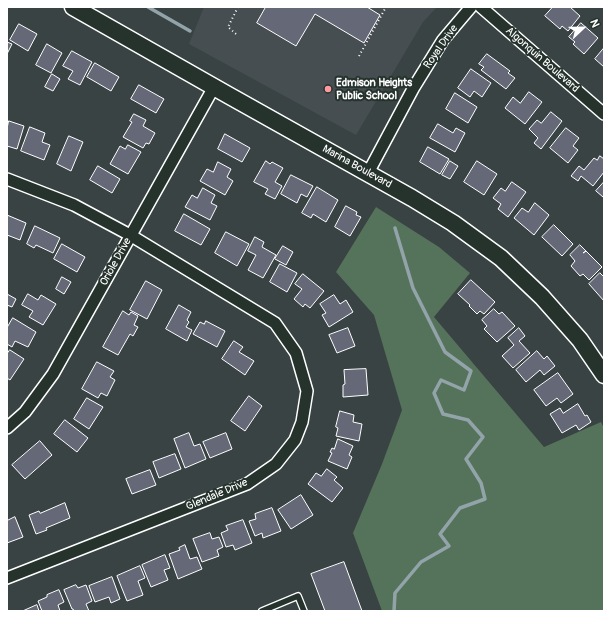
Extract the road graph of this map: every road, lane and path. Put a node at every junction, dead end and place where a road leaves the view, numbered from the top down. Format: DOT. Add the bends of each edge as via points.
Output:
graph roads {
  1 [pos="73,7"];
  2 [pos="238,7"];
  3 [pos="386,7"];
  4 [pos="471,7"];
  5 [pos="481,7"];
  6 [pos="236,34"];
  7 [pos="359,56"];
  8 [pos="214,87"];
  9 [pos="604,114"];
  10 [pos="368,173"];
  11 [pos="7,179"];
  12 [pos="130,235"];
  13 [pos="604,375"];
  14 [pos="7,428"];
  15 [pos="7,578"];
  16 [pos="262,611"];
  17 [pos="304,611"];
  1 -- 8 [label="street, Marina Boulevard"];
  2 -- 6 [label="path" via="228,27"];
  3 -- 7 [label="path"];
  4 -- 10 [label="street, Royal Drive" via="443,40 414,87"];
  5 -- 9 [label="street, Algonquin Boulevard"];
  8 -- 10 [label="street, Marina Boulevard"];
  8 -- 12 [label="street, Oriole Drive"];
  10 -- 13 [label="street, Marina Boulevard" via="452,222 501,258 566,324"];
  11 -- 12 [label="street, Glendale Drive" via="74,205"];
  12 -- 14 [label="street, Oriole Drive" via="53,374 25,412"];
  12 -- 15 [label="street, Glendale Drive" via="275,323 296,353 307,391 296,440 276,464 247,484"];
  16 -- 17 [label="lane" via="298,596"];
}
